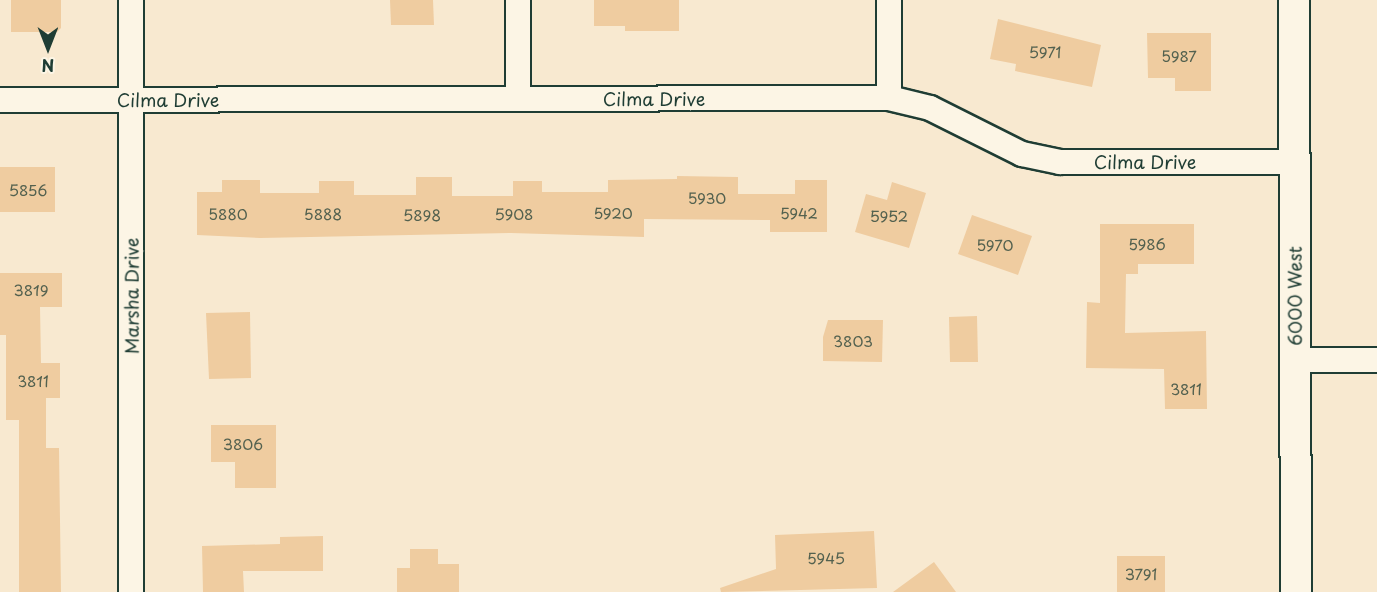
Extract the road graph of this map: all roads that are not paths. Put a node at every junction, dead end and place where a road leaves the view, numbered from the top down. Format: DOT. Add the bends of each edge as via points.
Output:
graph roads {
  1 [pos="131,0"];
  2 [pos="518,0"];
  3 [pos="889,0"];
  4 [pos="1294,0"];
  5 [pos="889,98"];
  6 [pos="518,99"];
  7 [pos="0,100"];
  8 [pos="133,100"];
  9 [pos="1295,162"];
  10 [pos="1295,360"];
  11 [pos="1377,360"];
  12 [pos="131,592"];
  13 [pos="1296,592"];
  1 -- 8 [label="street, Marsha Drive"];
  2 -- 6 [label="street"];
  3 -- 5 [label="street"];
  4 -- 9 [label="street, 6000 West"];
  5 -- 6 [label="street, Cilma Drive"];
  5 -- 9 [label="street, Cilma Drive" via="930,108 1022,153 1060,162"];
  6 -- 8 [label="street, Cilma Drive"];
  7 -- 8 [label="street, Cilma Drive"];
  8 -- 12 [label="street, Marsha Drive"];
  9 -- 10 [label="street, 6000 West"];
  10 -- 11 [label="street"];
  10 -- 13 [label="street, 6000 West"];
}
